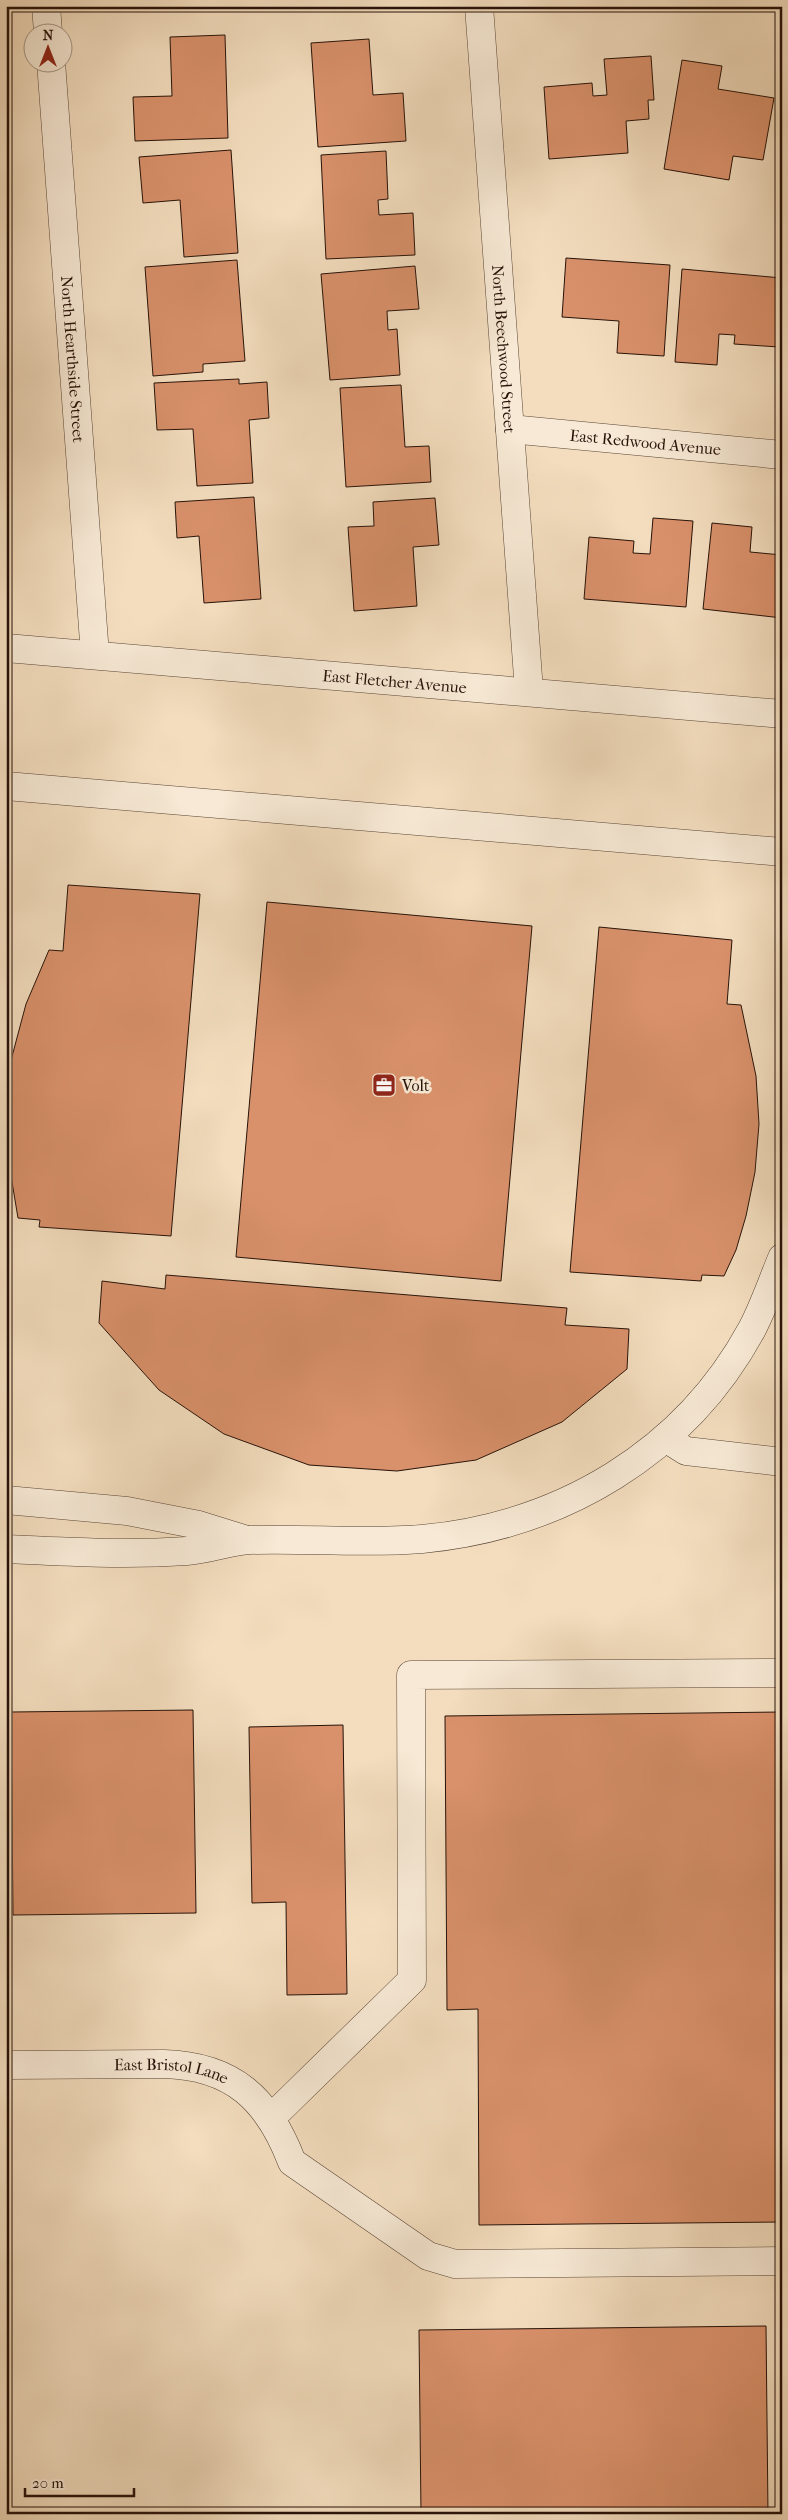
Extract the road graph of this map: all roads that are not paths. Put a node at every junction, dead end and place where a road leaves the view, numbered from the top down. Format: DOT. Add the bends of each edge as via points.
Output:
graph roads {
  1 [pos="46,6"];
  2 [pos="479,6"];
  3 [pos="47,22"];
  4 [pos="52,72"];
  5 [pos="510,429"];
  6 [pos="782,455"];
  7 [pos="6,648"];
  8 [pos="95,655"];
  9 [pos="530,691"];
  10 [pos="782,714"];
  11 [pos="6,786"];
  12 [pos="782,852"];
  13 [pos="782,1258"];
  14 [pos="667,1439"];
  15 [pos="782,1462"];
  16 [pos="6,1500"];
  17 [pos="248,1540"];
  18 [pos="6,1549"];
  19 [pos="782,1673"];
  20 [pos="6,2065"];
  21 [pos="271,2118"];
  22 [pos="782,2261"];
  1 -- 3 [label="street"];
  2 -- 5 [label="street, North Beechwood Street"];
  4 -- 8 [label="street, North Hearthside Street"];
  5 -- 6 [label="street, East Redwood Avenue"];
  5 -- 9 [label="street, North Beechwood Street"];
  7 -- 8 [label="street, East Fletcher Avenue"];
  8 -- 9 [label="street, East Fletcher Avenue"];
  9 -- 10 [label="street, East Fletcher Avenue"];
  11 -- 12 [label="street"];
  13 -- 14 [label="street" via="751,1330 700,1405"];
  14 -- 15 [label="street" via="686,1451"];
  14 -- 17 [label="street" via="616,1475 572,1500 524,1519 470,1533 356,1542"];
  16 -- 17 [label="street" via="127,1511 198,1525"];
  17 -- 18 [label="street" via="191,1551 118,1554"];
  19 -- 21 [label="street" via="411,1676 412,1980"];
  20 -- 21 [label="street, East Bristol Lane" via="164,2064 208,2069 234,2082"];
  21 -- 22 [label="street, East Bristol Lane" via="292,2162 428,2256 440,2261 455,2264"];
}
